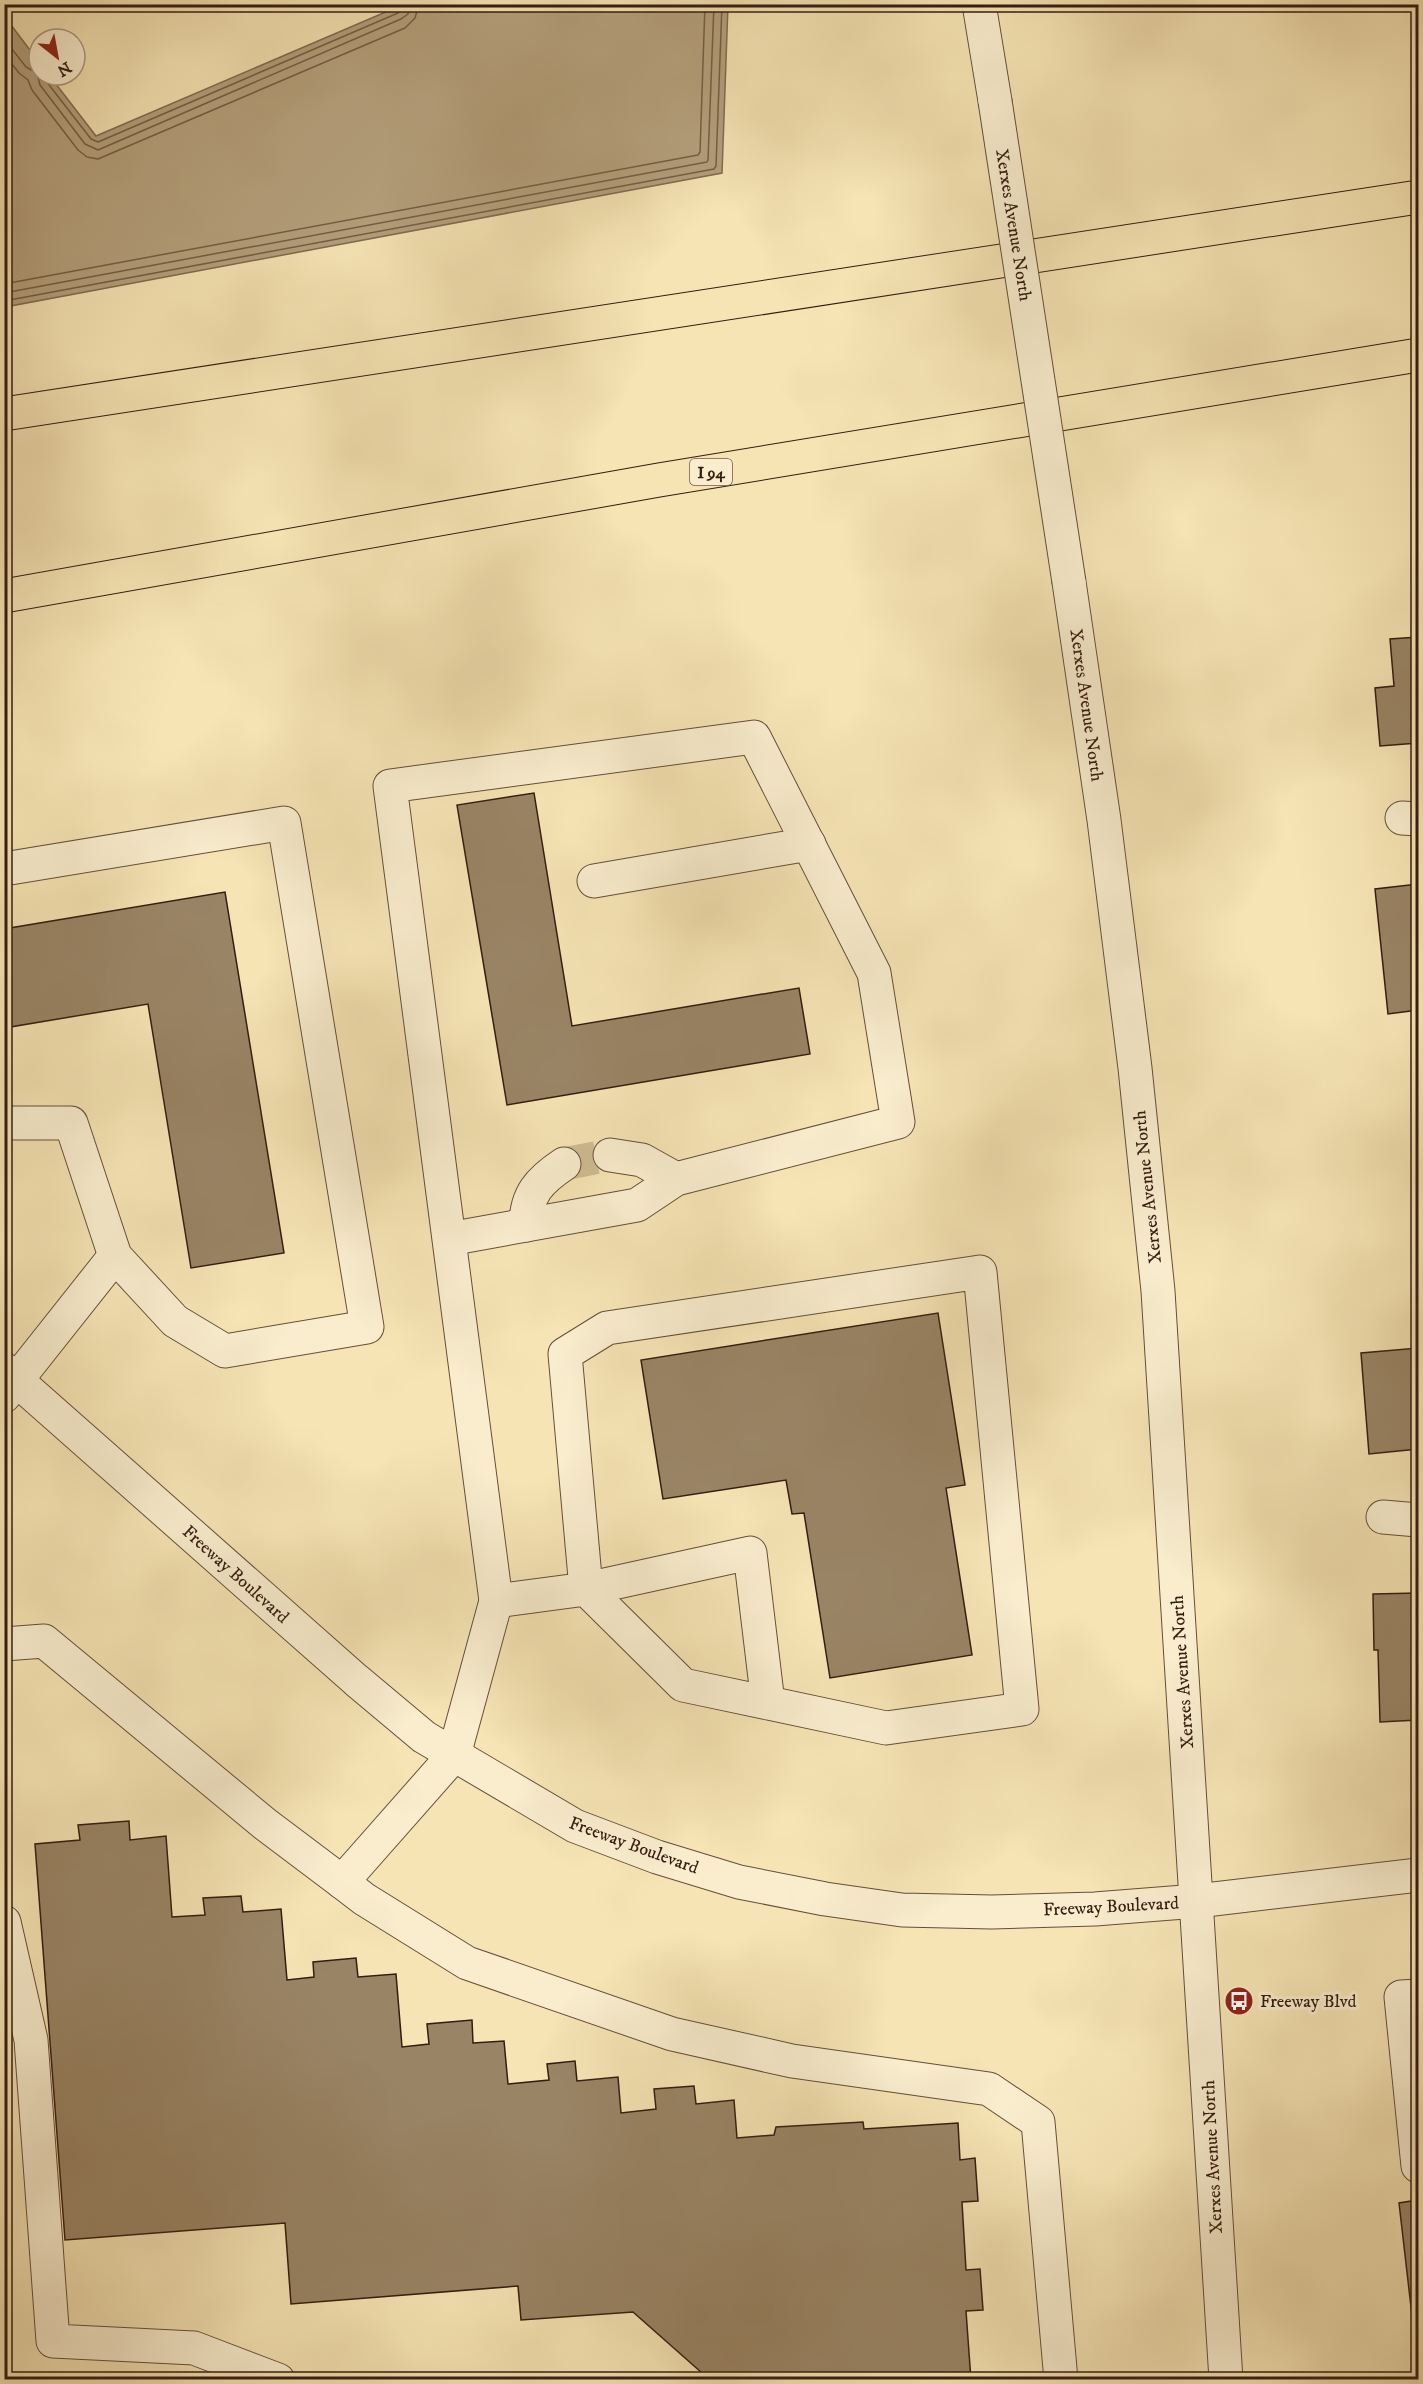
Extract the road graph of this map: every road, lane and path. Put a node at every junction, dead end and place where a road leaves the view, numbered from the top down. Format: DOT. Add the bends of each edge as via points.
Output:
graph roads {
  1 [pos="979,4"];
  2 [pos="1419,197"];
  3 [pos="1419,355"];
  4 [pos="4,414"];
  5 [pos="4,596"];
  6 [pos="809,844"];
  7 [pos="4,869"];
  8 [pos="594,881"];
  9 [pos="4,1123"];
  10 [pos="610,1155"];
  11 [pos="564,1164"];
  12 [pos="676,1179"];
  13 [pos="526,1225"];
  14 [pos="449,1239"];
  15 [pos="115,1256"];
  16 [pos="8,1381"];
  17 [pos="1383,1517"];
  18 [pos="1419,1520"];
  19 [pos="586,1589"];
  20 [pos="496,1601"];
  21 [pos="4,1644"];
  22 [pos="768,1703"];
  23 [pos="454,1755"];
  24 [pos="1419,1875"];
  25 [pos="342,1882"];
  26 [pos="1197,1901"];
  27 [pos="4,1922"];
  28 [pos="1419,1996"];
  29 [pos="1419,2166"];
  30 [pos="278,2379"];
  31 [pos="1061,2379"];
  32 [pos="1226,2379"];
  1 -- 26 [label="street, Xerxes Avenue North, bridge" via="1104,820 1135,1068 1158,1291"];
  2 -- 4 [label="highway"];
  3 -- 5 [label="highway, I 94" via="659,480"];
  6 -- 8 [label="street"];
  6 -- 12 [label="street" via="874,973 898,1122"];
  6 -- 14 [label="street" via="753,737 390,786"];
  7 -- 15 [label="street" via="284,823 367,1328 225,1351 175,1321"];
  9 -- 15 [label="street" via="71,1123"];
  10 -- 12 [label="street" via="642,1160"];
  11 -- 13 [label="street" via="542,1179 526,1209"];
  12 -- 13 [label="street" via="637,1205"];
  13 -- 14 [label="street"];
  14 -- 20 [label="street"];
  15 -- 16 [label="street"];
  16 -- 23 [label="street, Freeway Boulevard" via="356,1680 424,1737"];
  17 -- 18 [label="street"];
  19 -- 20 [label="street"];
  19 -- 22 [label="street" via="683,1685"];
  19 -- 22 [label="street" via="750,1553"];
  19 -- 22 [label="street" via="565,1354 607,1328 980,1272 1022,1709 886,1728"];
  20 -- 23 [label="street"];
  21 -- 25 [label="street" via="44,1641 265,1824"];
  23 -- 25 [label="street"];
  23 -- 26 [label="street, Freeway Boulevard" via="575,1826 739,1882 825,1899 902,1910 992,1912"];
  24 -- 26 [label="street, Freeway Boulevard"];
  25 -- 31 [label="street" via="467,1963 672,2034 792,2061 989,2089 1038,2122"];
  26 -- 32 [label="street, Xerxes Avenue North"];
  27 -- 30 [label="street" via="31,2040 53,2341 194,2348"];
  28 -- 29 [label="street" via="1401,1997"];
}
